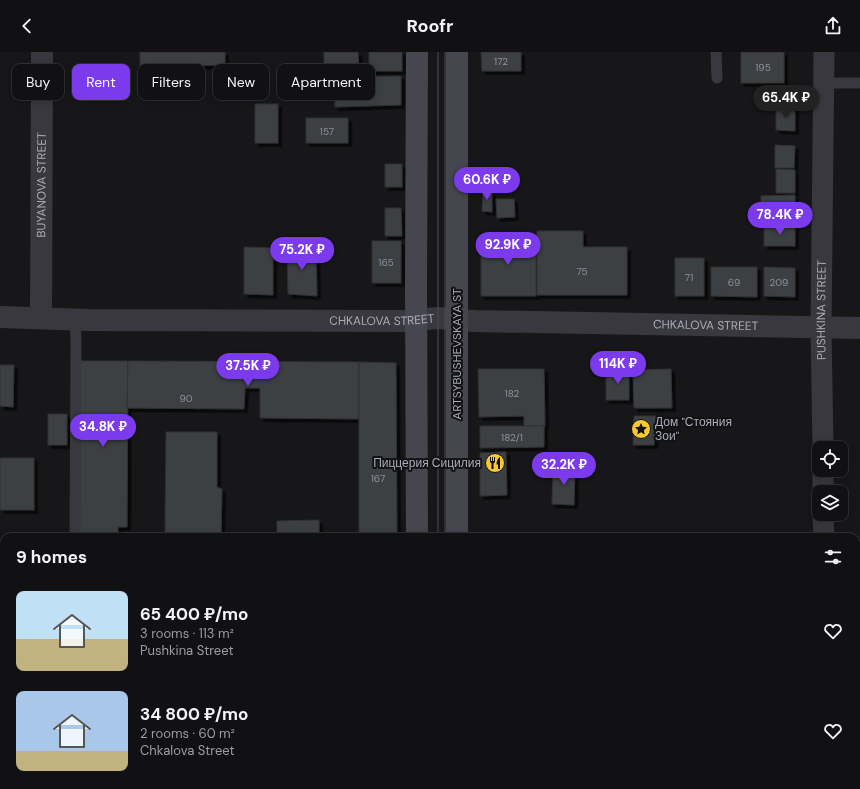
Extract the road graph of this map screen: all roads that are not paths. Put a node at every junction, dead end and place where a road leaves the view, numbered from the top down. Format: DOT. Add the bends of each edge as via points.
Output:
graph roads {
  1 [pos="42,52"];
  2 [pos="417,52"];
  3 [pos="457,52"];
  4 [pos="716,52"];
  5 [pos="824,52"];
  6 [pos="717,78"];
  7 [pos="823,83"];
  8 [pos="860,83"];
  9 [pos="0,317"];
  10 [pos="41,318"];
  11 [pos="75,319"];
  12 [pos="458,319"];
  13 [pos="416,320"];
  14 [pos="821,328"];
  15 [pos="860,328"];
  16 [pos="823,441"];
  17 [pos="823,521"];
  18 [pos="75,533"];
  19 [pos="417,533"];
  20 [pos="457,533"];
  21 [pos="824,533"];
  1 -- 10 [label="street, BUYANOVA STREET"];
  2 -- 13 [label="main road"];
  3 -- 12 [label="main road, ARTSYBUSHEVSKAYA ST"];
  4 -- 6 [label="lane"];
  5 -- 7 [label="street, PUSHKINA STREET"];
  7 -- 8 [label="lane"];
  7 -- 14 [label="street, PUSHKINA STREET"];
  9 -- 10 [label="street, CHKALOVA STREET"];
  10 -- 11 [label="street, CHKALOVA STREET"];
  11 -- 13 [label="street, CHKALOVA STREET"];
  11 -- 18 [label="lane"];
  12 -- 13 [label="street, CHKALOVA STREET"];
  12 -- 14 [label="street, CHKALOVA STREET"];
  12 -- 20 [label="main road, ARTSYBUSHEVSKAYA ST"];
  13 -- 19 [label="main road"];
  14 -- 15 [label="street, CHKALOVA STREET"];
  14 -- 16 [label="street, PUSHKINA STREET"];
  17 -- 21 [label="street"];
}
